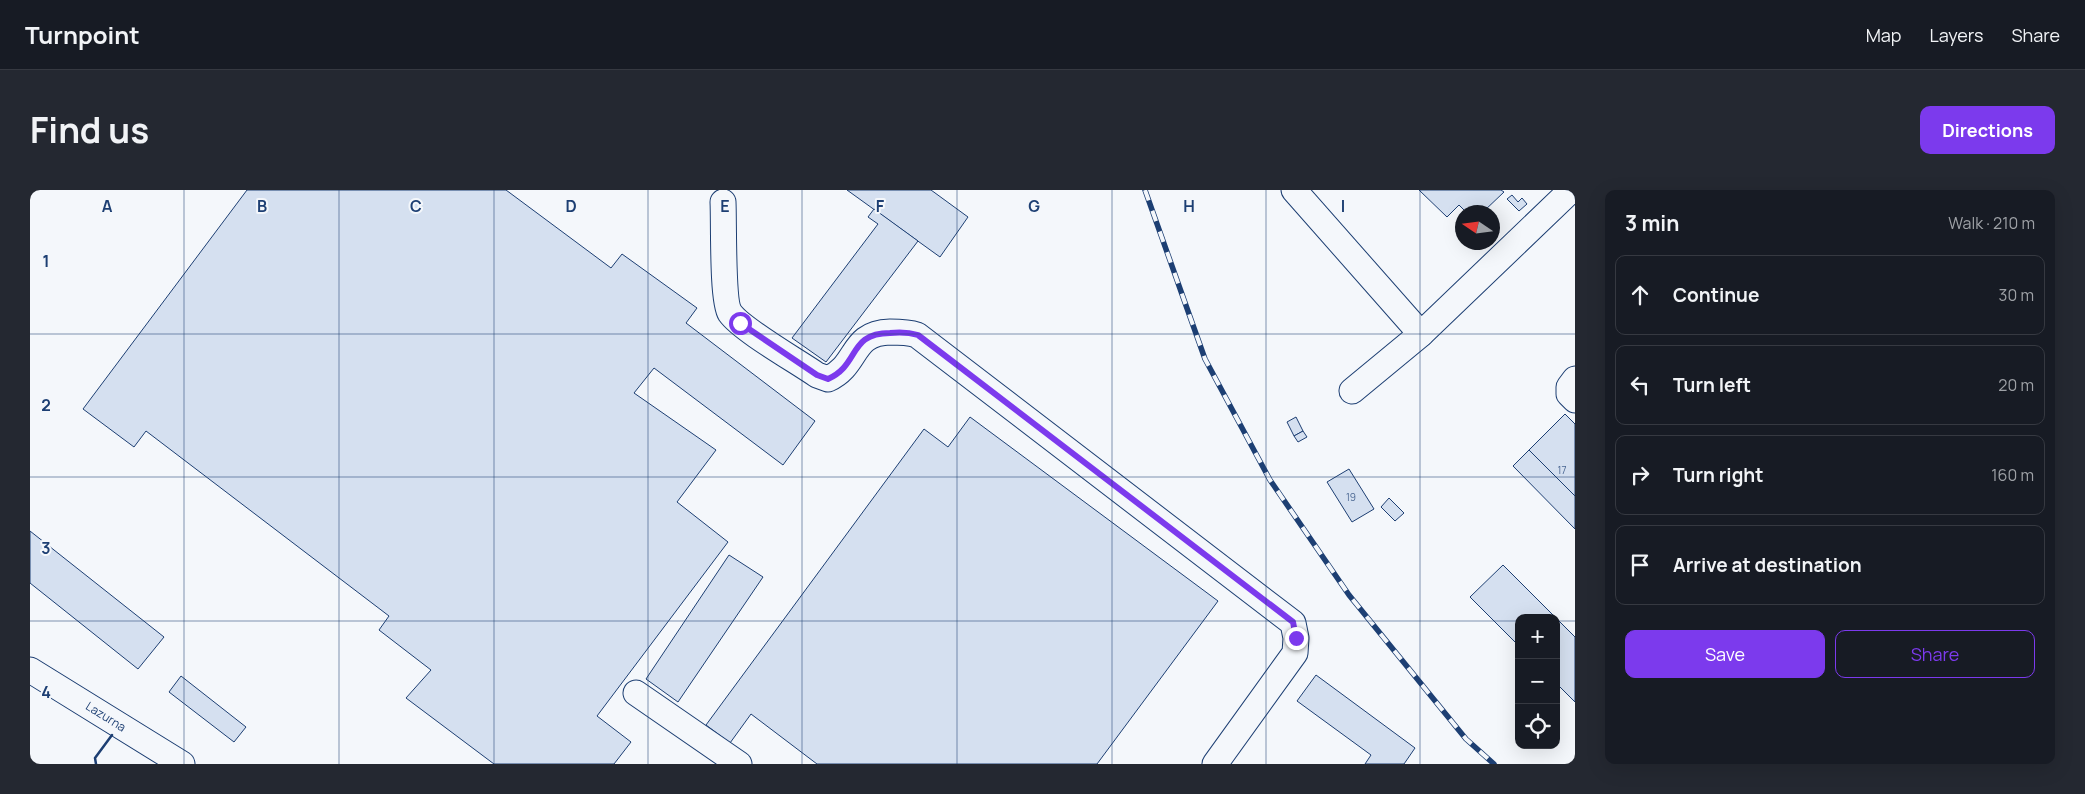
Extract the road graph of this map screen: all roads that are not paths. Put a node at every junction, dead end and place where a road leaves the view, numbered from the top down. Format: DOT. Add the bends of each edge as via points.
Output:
graph roads {
  1 [pos="1294,190"];
  2 [pos="721,194"];
  3 [pos="1567,196"];
  4 [pos="1421,334"];
  5 [pos="1575,379"];
  6 [pos="1352,391"];
  7 [pos="1575,400"];
  8 [pos="30,670"];
  9 [pos="636,693"];
  10 [pos="182,764"];
  11 [pos="739,764"];
  12 [pos="1215,764"];
  1 -- 4 [label="street"];
  2 -- 12 [label="street" via="729,311 740,323 817,375 828,379 840,374 861,343 875,333 909,332 918,335 1293,622 1295,653"];
  3 -- 4 [label="street"];
  4 -- 6 [label="street"];
  5 -- 7 [label="street" via="1569,387 1569,394"];
  8 -- 10 [label="street, Lazurna"];
  9 -- 11 [label="street"];
}
